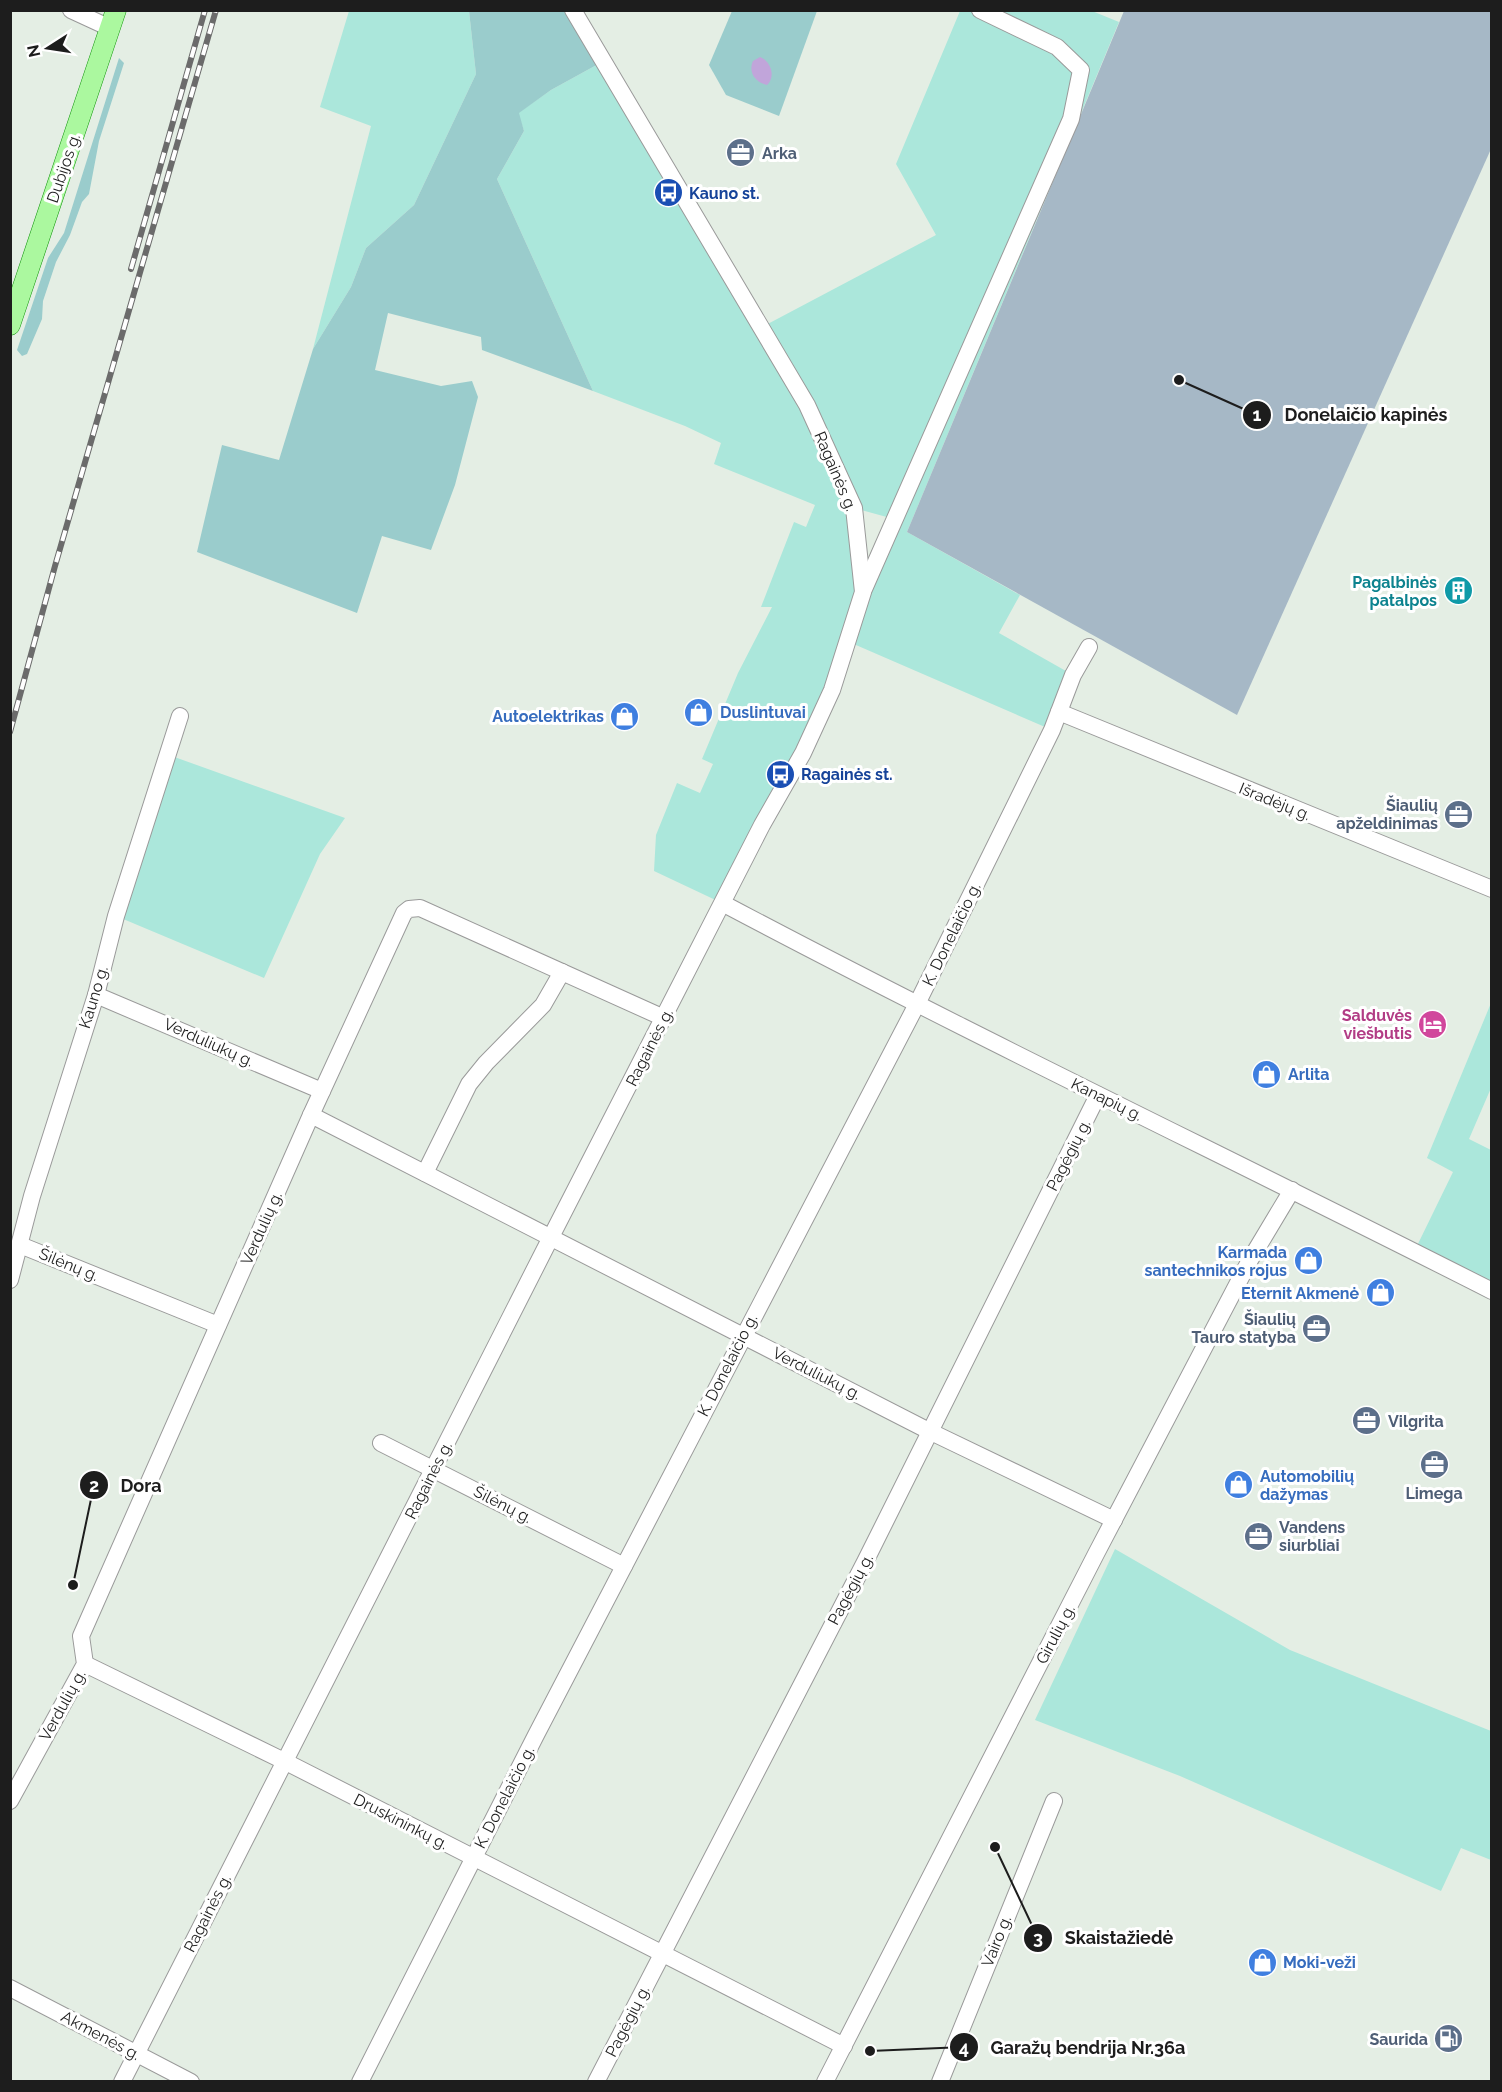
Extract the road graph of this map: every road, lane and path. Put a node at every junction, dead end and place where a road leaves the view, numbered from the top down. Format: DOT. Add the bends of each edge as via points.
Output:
graph roads {
  1 [pos="71,10"];
  2 [pos="573,10"];
  3 [pos="980,10"];
  4 [pos="113,19"];
  5 [pos="18,274"];
  6 [pos="10,325"];
  7 [pos="862,592"];
  8 [pos="1089,647"];
  9 [pos="1059,712"];
  10 [pos="180,716"];
  11 [pos="1491,889"];
  12 [pos="724,904"];
  13 [pos="562,972"];
  14 [pos="96,995"];
  15 [pos="916,1005"];
  16 [pos="664,1018"];
  17 [pos="322,1091"];
  18 [pos="1098,1095"];
  19 [pos="311,1115"];
  20 [pos="426,1173"];
  21 [pos="1292,1190"];
  22 [pos="551,1237"];
  23 [pos="20,1245"];
  24 [pos="10,1280"];
  25 [pos="1491,1291"];
  26 [pos="218,1325"];
  27 [pos="743,1335"];
  28 [pos="929,1431"];
  29 [pos="381,1443"];
  30 [pos="433,1469"];
  31 [pos="1114,1520"];
  32 [pos="624,1566"];
  33 [pos="85,1664"];
  34 [pos="284,1761"];
  35 [pos="10,1801"];
  36 [pos="1054,1801"];
  37 [pos="473,1858"];
  38 [pos="662,1953"];
  39 [pos="10,1988"];
  40 [pos="843,2046"];
  41 [pos="136,2054"];
  42 [pos="122,2082"];
  43 [pos="191,2082"];
  44 [pos="360,2082"];
  45 [pos="596,2082"];
  46 [pos="825,2082"];
  47 [pos="940,2082"];
  1 -- 4 [label="street"];
  2 -- 7 [label="street, Ragainės g." via="807,405 854,507"];
  3 -- 7 [label="street" via="1057,47 1081,70 1071,119"];
  4 -- 5 [label="main road, Dubijos g."];
  5 -- 6 [label="main road, Dubijos g."];
  7 -- 12 [label="street, Ragainės g." via="832,690"];
  8 -- 9 [label="street, K. Donelaičio g."];
  9 -- 11 [label="street, Išradėjų g."];
  9 -- 15 [label="street, K. Donelaičio g."];
  10 -- 14 [label="street, Kauno g." via="116,916"];
  12 -- 15 [label="street, Kanapių g."];
  12 -- 16 [label="street, Ragainės g."];
  13 -- 16 [label="street, Verdulių g."];
  13 -- 17 [label="street, Verdulių g." via="420,908 409,909"];
  13 -- 20 [label="street" via="543,1005 473,1078"];
  14 -- 17 [label="street, Verduliukų g."];
  14 -- 23 [label="street, Kauno g."];
  15 -- 18 [label="street, Kanapių g."];
  15 -- 27 [label="street, K. Donelaičio g."];
  16 -- 22 [label="street, Ragainės g."];
  17 -- 19 [label="street, Verdulių g."];
  18 -- 21 [label="street, Kanapių g."];
  18 -- 28 [label="street, Pagėgių g."];
  19 -- 20 [label="street, Verduliukų g."];
  19 -- 26 [label="street, Verdulių g."];
  20 -- 22 [label="street, Verduliukų g."];
  21 -- 25 [label="street, Kanapių g."];
  21 -- 31 [label="street, Girulių g." via="1250,1260"];
  22 -- 27 [label="street, Verduliukų g."];
  22 -- 30 [label="street, Ragainės g."];
  23 -- 24 [label="street, Kauno g."];
  23 -- 26 [label="street, Šilėnų g."];
  26 -- 33 [label="street, Verdulių g." via="81,1636"];
  27 -- 28 [label="street, Verduliukų g."];
  27 -- 32 [label="street, K. Donelaičio g."];
  28 -- 31 [label="street, Verduliukų g."];
  28 -- 38 [label="street, Pagėgių g."];
  29 -- 30 [label="street, Šilėnų g."];
  30 -- 32 [label="street, Šilėnų g."];
  30 -- 34 [label="street, Ragainės g."];
  31 -- 40 [label="street, Girulių g."];
  32 -- 37 [label="street, K. Donelaičio g."];
  33 -- 34 [label="street, Druskininkų g."];
  33 -- 35 [label="street, Verdulių g."];
  34 -- 37 [label="street, Druskininkų g."];
  34 -- 41 [label="street, Ragainės g."];
  36 -- 47 [label="street, Vairo g."];
  37 -- 38 [label="street, Druskininkų g."];
  37 -- 44 [label="street, K. Donelaičio g."];
  38 -- 40 [label="street, Druskininkų g."];
  38 -- 45 [label="street, Pagėgių g."];
  39 -- 41 [label="street, Akmenės g."];
  40 -- 46 [label="street, Girulių g."];
  41 -- 42 [label="street, Ragainės g."];
  41 -- 43 [label="street, Akmenės g."];
}
